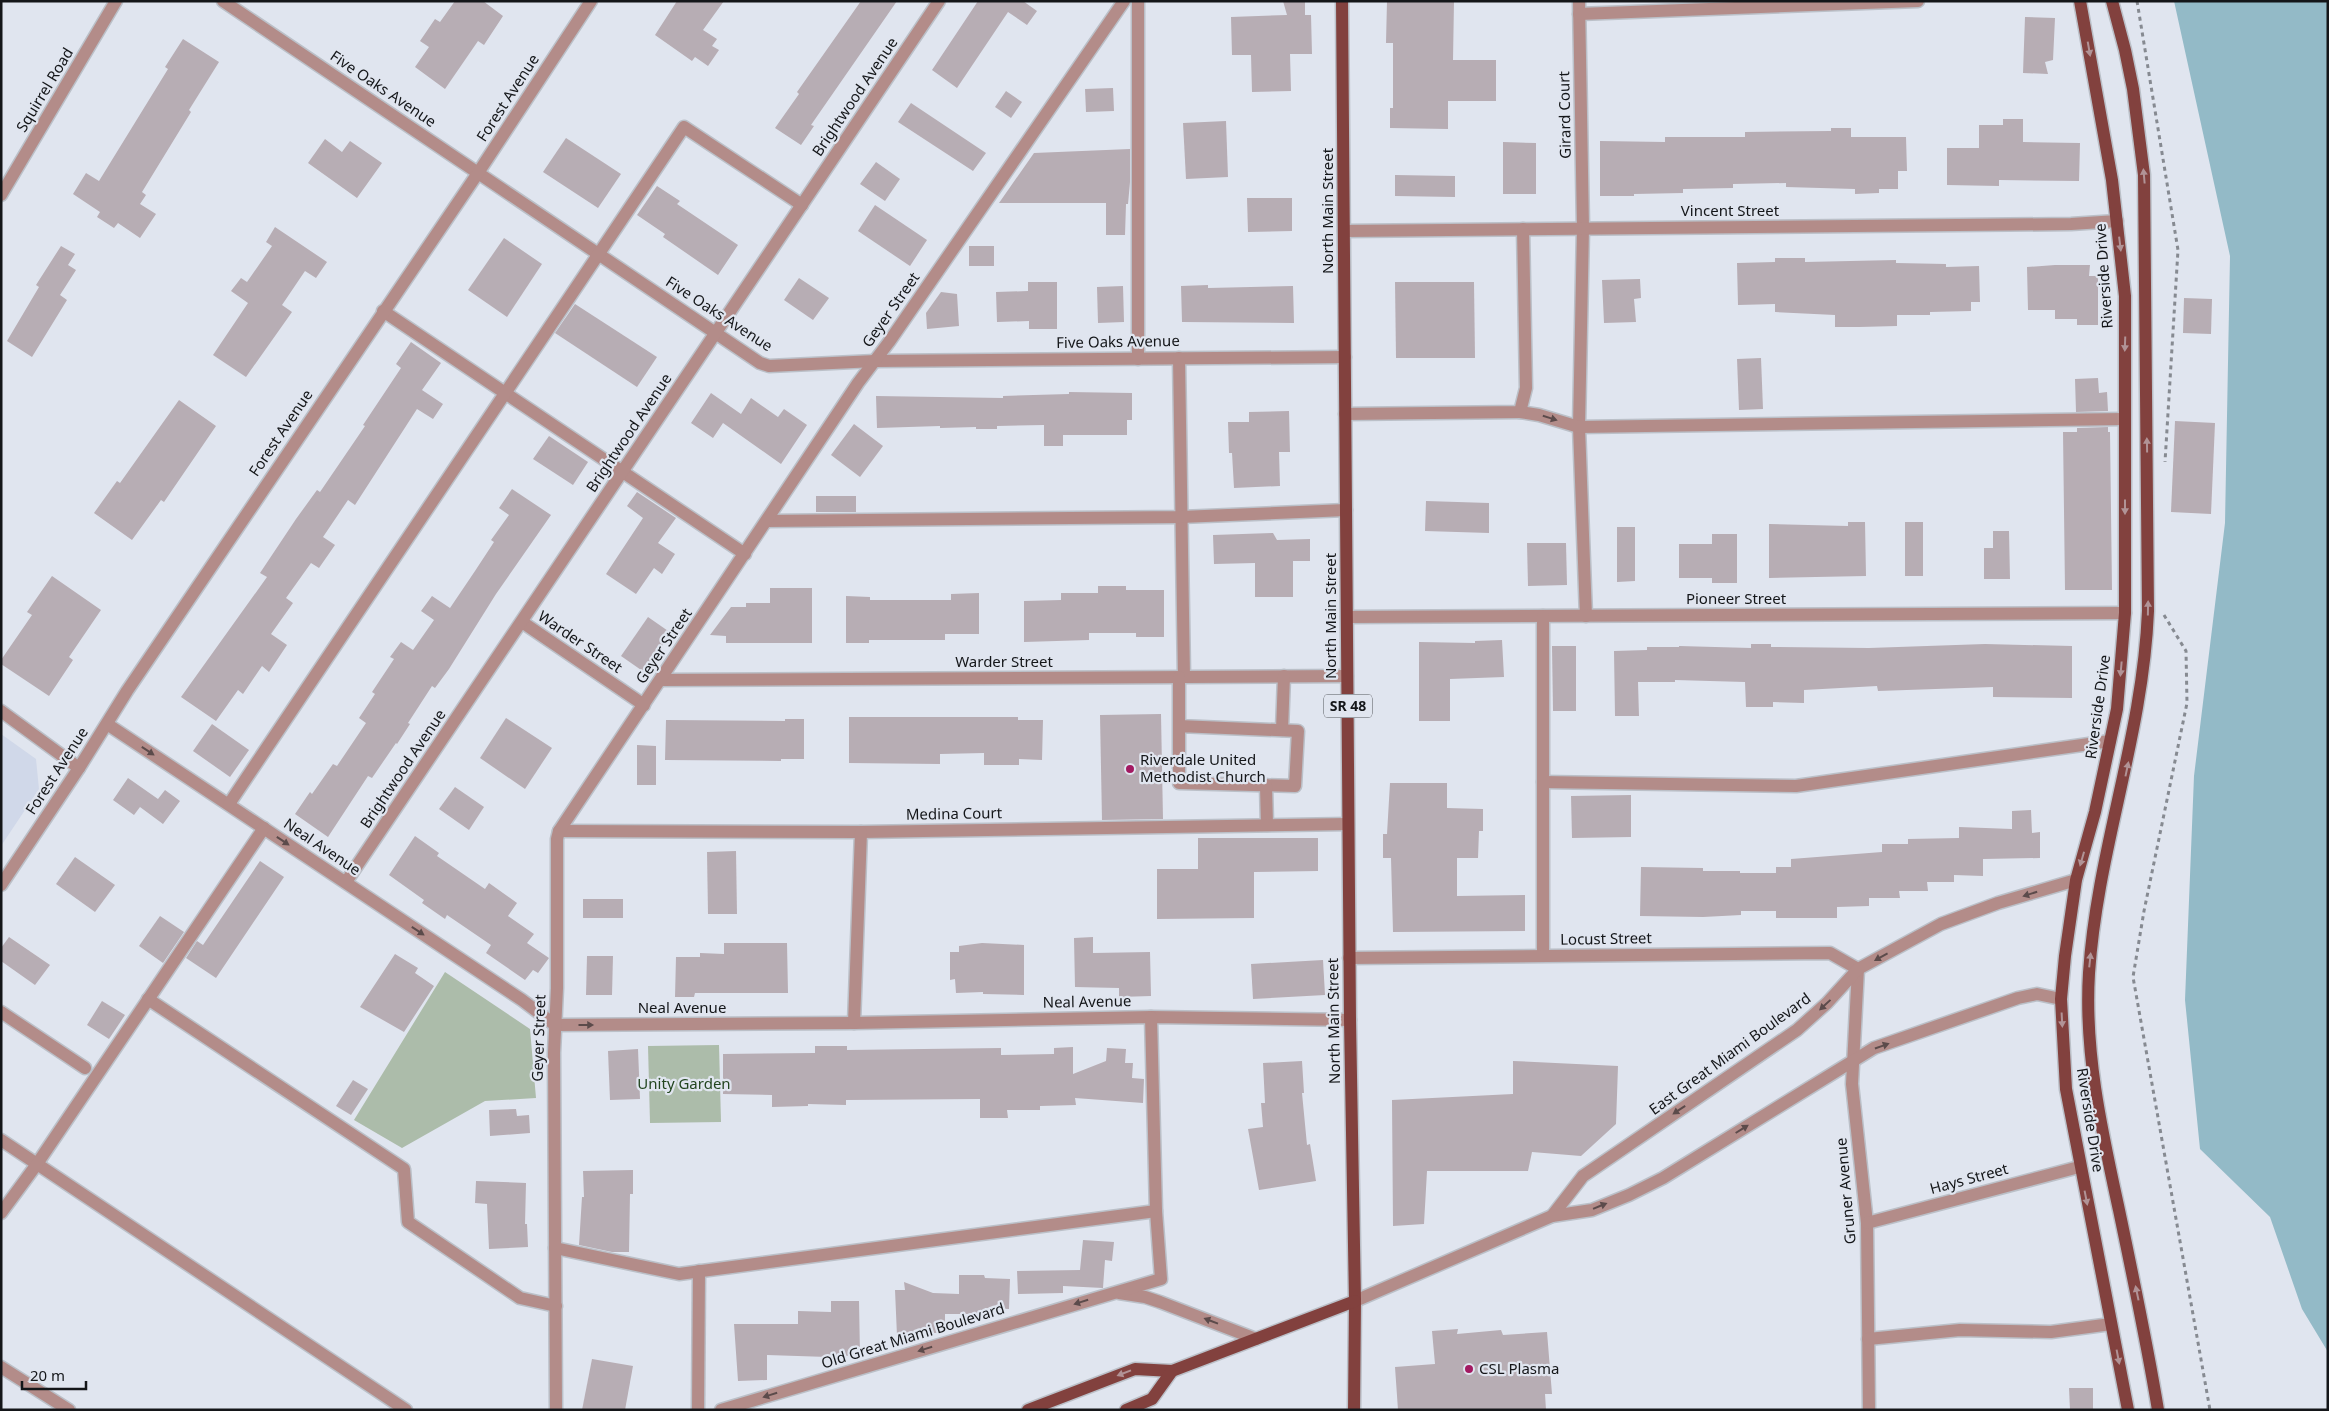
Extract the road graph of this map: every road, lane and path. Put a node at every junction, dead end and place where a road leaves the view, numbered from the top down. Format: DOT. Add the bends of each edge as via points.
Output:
graph roads {
  1 [pos="116,1"];
  2 [pos="223,1"];
  3 [pos="591,1"];
  4 [pos="939,1"];
  5 [pos="1124,1"];
  6 [pos="1138,1"];
  7 [pos="1342,1"];
  8 [pos="1918,1"];
  9 [pos="2080,1"];
  10 [pos="2112,1"];
  11 [pos="2137,1"];
  12 [pos="1579,8"];
  13 [pos="478,173"];
  14 [pos="1,195"];
  15 [pos="802,205"];
  16 [pos="2117,221"];
  17 [pos="1583,228"];
  18 [pos="1523,229"];
  19 [pos="1344,231"];
  20 [pos="597,254"];
  21 [pos="383,311"];
  22 [pos="716,333"];
  23 [pos="1345,356"];
  24 [pos="1178,358"];
  25 [pos="1138,359"];
  26 [pos="875,361"];
  27 [pos="504,393"];
  28 [pos="1520,412"];
  29 [pos="1345,414"];
  30 [pos="2124,419"];
  31 [pos="1580,428"];
  32 [pos="2165,470"];
  33 [pos="623,472"];
  34 [pos="1346,510"];
  35 [pos="1181,517"];
  36 [pos="767,521"];
  37 [pos="745,554"];
  38 [pos="2162,612"];
  39 [pos="2125,613"];
  40 [pos="1543,616"];
  41 [pos="1586,616"];
  42 [pos="1347,617"];
  43 [pos="522,622"];
  44 [pos="1284,676"];
  45 [pos="1347,676"];
  46 [pos="1181,677"];
  47 [pos="661,680"];
  48 [pos="644,705"];
  49 [pos="1,711"];
  50 [pos="107,724"];
  51 [pos="1179,726"];
  52 [pos="1282,730"];
  53 [pos="2110,740"];
  54 [pos="79,768"];
  55 [pos="1543,782"];
  56 [pos="1266,785"];
  57 [pos="229,804"];
  58 [pos="1348,824"];
  59 [pos="1267,825"];
  60 [pos="264,828"];
  61 [pos="559,831"];
  62 [pos="861,832"];
  63 [pos="2076,880"];
  64 [pos="346,882"];
  65 [pos="1,885"];
  66 [pos="1543,955"];
  67 [pos="1350,958"];
  68 [pos="1858,969"];
  69 [pos="148,999"];
  70 [pos="2061,999"];
  71 [pos="1,1012"];
  72 [pos="1151,1017"];
  73 [pos="1350,1020"];
  74 [pos="854,1023"];
  75 [pos="555,1025"];
  76 [pos="1852,1062"];
  77 [pos="85,1068"];
  78 [pos="1,1140"];
  79 [pos="37,1164"];
  80 [pos="2079,1167"];
  81 [pos="1156,1211"];
  82 [pos="1,1213"];
  83 [pos="1552,1216"];
  84 [pos="1867,1223"];
  85 [pos="555,1248"];
  86 [pos="699,1271"];
  87 [pos="1113,1293"];
  88 [pos="1355,1301"];
  89 [pos="556,1306"];
  90 [pos="2111,1324"];
  91 [pos="1256,1339"];
  92 [pos="1868,1339"];
  93 [pos="1,1367"];
  94 [pos="1172,1371"];
  95 [pos="68,1410"];
  96 [pos="406,1410"];
  97 [pos="556,1410"];
  98 [pos="698,1410"];
  99 [pos="721,1410"];
  100 [pos="1028,1410"];
  101 [pos="1126,1410"];
  102 [pos="1354,1410"];
  103 [pos="1869,1410"];
  104 [pos="2128,1410"];
  105 [pos="2158,1410"];
  106 [pos="2210,1410"];
  1 -- 14 [label="street, Squirrel Road"];
  2 -- 13 [label="street, Five Oaks Avenue"];
  3 -- 13 [label="street, Forest Avenue"];
  4 -- 15 [label="street, Brightwood Avenue"];
  5 -- 26 [label="street, Geyer Street"];
  6 -- 25 [label="street"];
  7 -- 19 [label="main road, North Main Street / SR 48"];
  8 -- 12 [label="street"];
  9 -- 16 [label="main road, Riverside Drive, one-way"];
  105 -- 10 [label="main road, Riverside Drive, one-way" via="2146,1335 2100,1122 2090,1049 2089,974 2096,910 2139,706 2148,611 2144,175 2133,89"];
  11 -- 32 [label="path" via="2178,250"];
  12 -- 17 [label="street, Girard Court"];
  13 -- 20 [label="street, Five Oaks Avenue"];
  13 -- 21 [label="street, Forest Avenue"];
  15 -- 20 [label="street" via="684,126"];
  15 -- 22 [label="street, Brightwood Avenue"];
  16 -- 17 [label="street, Vincent Street"];
  16 -- 30 [label="main road, Riverside Drive, one-way" via="2125,296"];
  17 -- 18 [label="street, Vincent Street"];
  17 -- 31 [label="street, Girard Court"];
  18 -- 19 [label="street, Vincent Street"];
  18 -- 28 [label="street" via="1526,388"];
  19 -- 23 [label="main road, North Main Street / SR 48"];
  20 -- 22 [label="street, Five Oaks Avenue"];
  20 -- 27 [label="street"];
  21 -- 27 [label="street"];
  21 -- 50 [label="street, Forest Avenue"];
  22 -- 26 [label="street, Five Oaks Avenue" via="769,366"];
  22 -- 33 [label="street, Brightwood Avenue"];
  23 -- 24 [label="street, Five Oaks Avenue"];
  23 -- 29 [label="main road, North Main Street / SR 48"];
  24 -- 25 [label="street, Five Oaks Avenue"];
  24 -- 35 [label="street"];
  25 -- 26 [label="street, Five Oaks Avenue"];
  26 -- 36 [label="street, Geyer Street"];
  27 -- 33 [label="street"];
  27 -- 57 [label="street"];
  28 -- 29 [label="street"];
  28 -- 31 [label="street, one-way"];
  29 -- 34 [label="main road, North Main Street / SR 48"];
  30 -- 31 [label="street"];
  30 -- 39 [label="main road, Riverside Drive, one-way"];
  31 -- 41 [label="street, Girard Court"];
  33 -- 37 [label="street"];
  33 -- 43 [label="street, Brightwood Avenue"];
  34 -- 35 [label="street"];
  34 -- 42 [label="main road, North Main Street / SR 48"];
  35 -- 36 [label="street"];
  35 -- 46 [label="street"];
  36 -- 37 [label="street, Geyer Street"];
  37 -- 47 [label="street, Geyer Street"];
  38 -- 106 [label="path" via="2186,651 2187,703 2133,977"];
  39 -- 41 [label="street, Pioneer Street"];
  39 -- 53 [label="main road, Riverside Drive, one-way" via="2118,701"];
  40 -- 41 [label="street, Pioneer Street"];
  40 -- 42 [label="street, Pioneer Street"];
  40 -- 55 [label="street"];
  42 -- 45 [label="main road, North Main Street / SR 48"];
  43 -- 48 [label="street, Warder Street"];
  43 -- 64 [label="street, Brightwood Avenue"];
  44 -- 45 [label="street, Warder Street"];
  44 -- 46 [label="street, Warder Street"];
  44 -- 52 [label="street"];
  45 -- 58 [label="main road, North Main Street / SR 48"];
  46 -- 47 [label="street, Warder Street"];
  46 -- 51 [label="street"];
  47 -- 48 [label="street, Geyer Street"];
  48 -- 61 [label="street, Geyer Street"];
  49 -- 54 [label="street"];
  50 -- 54 [label="street, Forest Avenue"];
  50 -- 57 [label="street, Neal Avenue, one-way"];
  51 -- 52 [label="street"];
  51 -- 56 [label="street" via="1179,783"];
  52 -- 56 [label="street" via="1298,731 1295,786"];
  53 -- 55 [label="street" via="1796,786"];
  53 -- 63 [label="main road, Riverside Drive, one-way"];
  54 -- 65 [label="street, Forest Avenue"];
  55 -- 66 [label="street"];
  56 -- 59 [label="street"];
  57 -- 60 [label="street, Neal Avenue"];
  58 -- 59 [label="street, Medina Court"];
  58 -- 67 [label="main road, North Main Street / SR 48"];
  59 -- 62 [label="street, Medina Court"];
  60 -- 64 [label="street, Neal Avenue, one-way"];
  60 -- 69 [label="street"];
  61 -- 62 [label="street, Medina Court"];
  61 -- 75 [label="street, Geyer Street"];
  62 -- 74 [label="street"];
  63 -- 68 [label="street, East Great Miami Boulevard, one-way" via="1941,924"];
  63 -- 70 [label="main road, Riverside Drive"];
  64 -- 75 [label="street, Neal Avenue, one-way"];
  66 -- 67 [label="street, Locust Street"];
  66 -- 68 [label="street, Locust Street" via="1830,953"];
  67 -- 73 [label="main road, North Main Street / SR 48"];
  68 -- 76 [label="street, Gruner Avenue"];
  68 -- 83 [label="street, East Great Miami Boulevard, one-way" via="1828,1003 1797,1030 1583,1176"];
  69 -- 79 [label="street"];
  69 -- 89 [label="street" via="404,1169 408,1222 520,1298"];
  76 -- 70 [label="street, East Great Miami Boulevard, one-way" via="1874,1048 2003,1002 2037,994"];
  70 -- 80 [label="main road, Riverside Drive, one-way" via="2066,1089"];
  71 -- 77 [label="street"];
  72 -- 73 [label="street, Neal Avenue"];
  72 -- 74 [label="street, Neal Avenue"];
  72 -- 81 [label="street"];
  73 -- 88 [label="main road, North Main Street / SR 48"];
  75 -- 74 [label="street, Neal Avenue, one-way"];
  75 -- 85 [label="street, Geyer Street"];
  83 -- 76 [label="street, East Great Miami Boulevard, one-way" via="1592,1210 1663,1178"];
  76 -- 84 [label="street, Gruner Avenue"];
  78 -- 79 [label="street"];
  79 -- 82 [label="street"];
  79 -- 96 [label="street"];
  80 -- 84 [label="street, Hays Street"];
  80 -- 90 [label="main road, Riverside Drive, one-way"];
  81 -- 86 [label="street"];
  81 -- 87 [label="street, Old Great Miami Boulevard" via="1161,1278"];
  83 -- 88 [label="street, East Great Miami Boulevard"];
  84 -- 92 [label="street, Gruner Avenue"];
  85 -- 86 [label="street" via="679,1274"];
  85 -- 89 [label="street, Geyer Street"];
  86 -- 98 [label="street"];
  91 -- 87 [label="street, Old Great Miami Boulevard, one-way" via="1145,1297"];
  87 -- 99 [label="street, Old Great Miami Boulevard, one-way"];
  88 -- 91 [label="main road"];
  88 -- 102 [label="main road, North Main Street / SR 48"];
  89 -- 97 [label="street, Geyer Street"];
  90 -- 92 [label="street" via="2051,1332 1960,1330"];
  90 -- 104 [label="main road, Riverside Drive, one-way"];
  91 -- 94 [label="main road"];
  92 -- 103 [label="street, Gruner Avenue"];
  93 -- 95 [label="street"];
  94 -- 100 [label="main road, one-way" via="1135,1369"];
  94 -- 101 [label="main road" via="1152,1399"];
}
